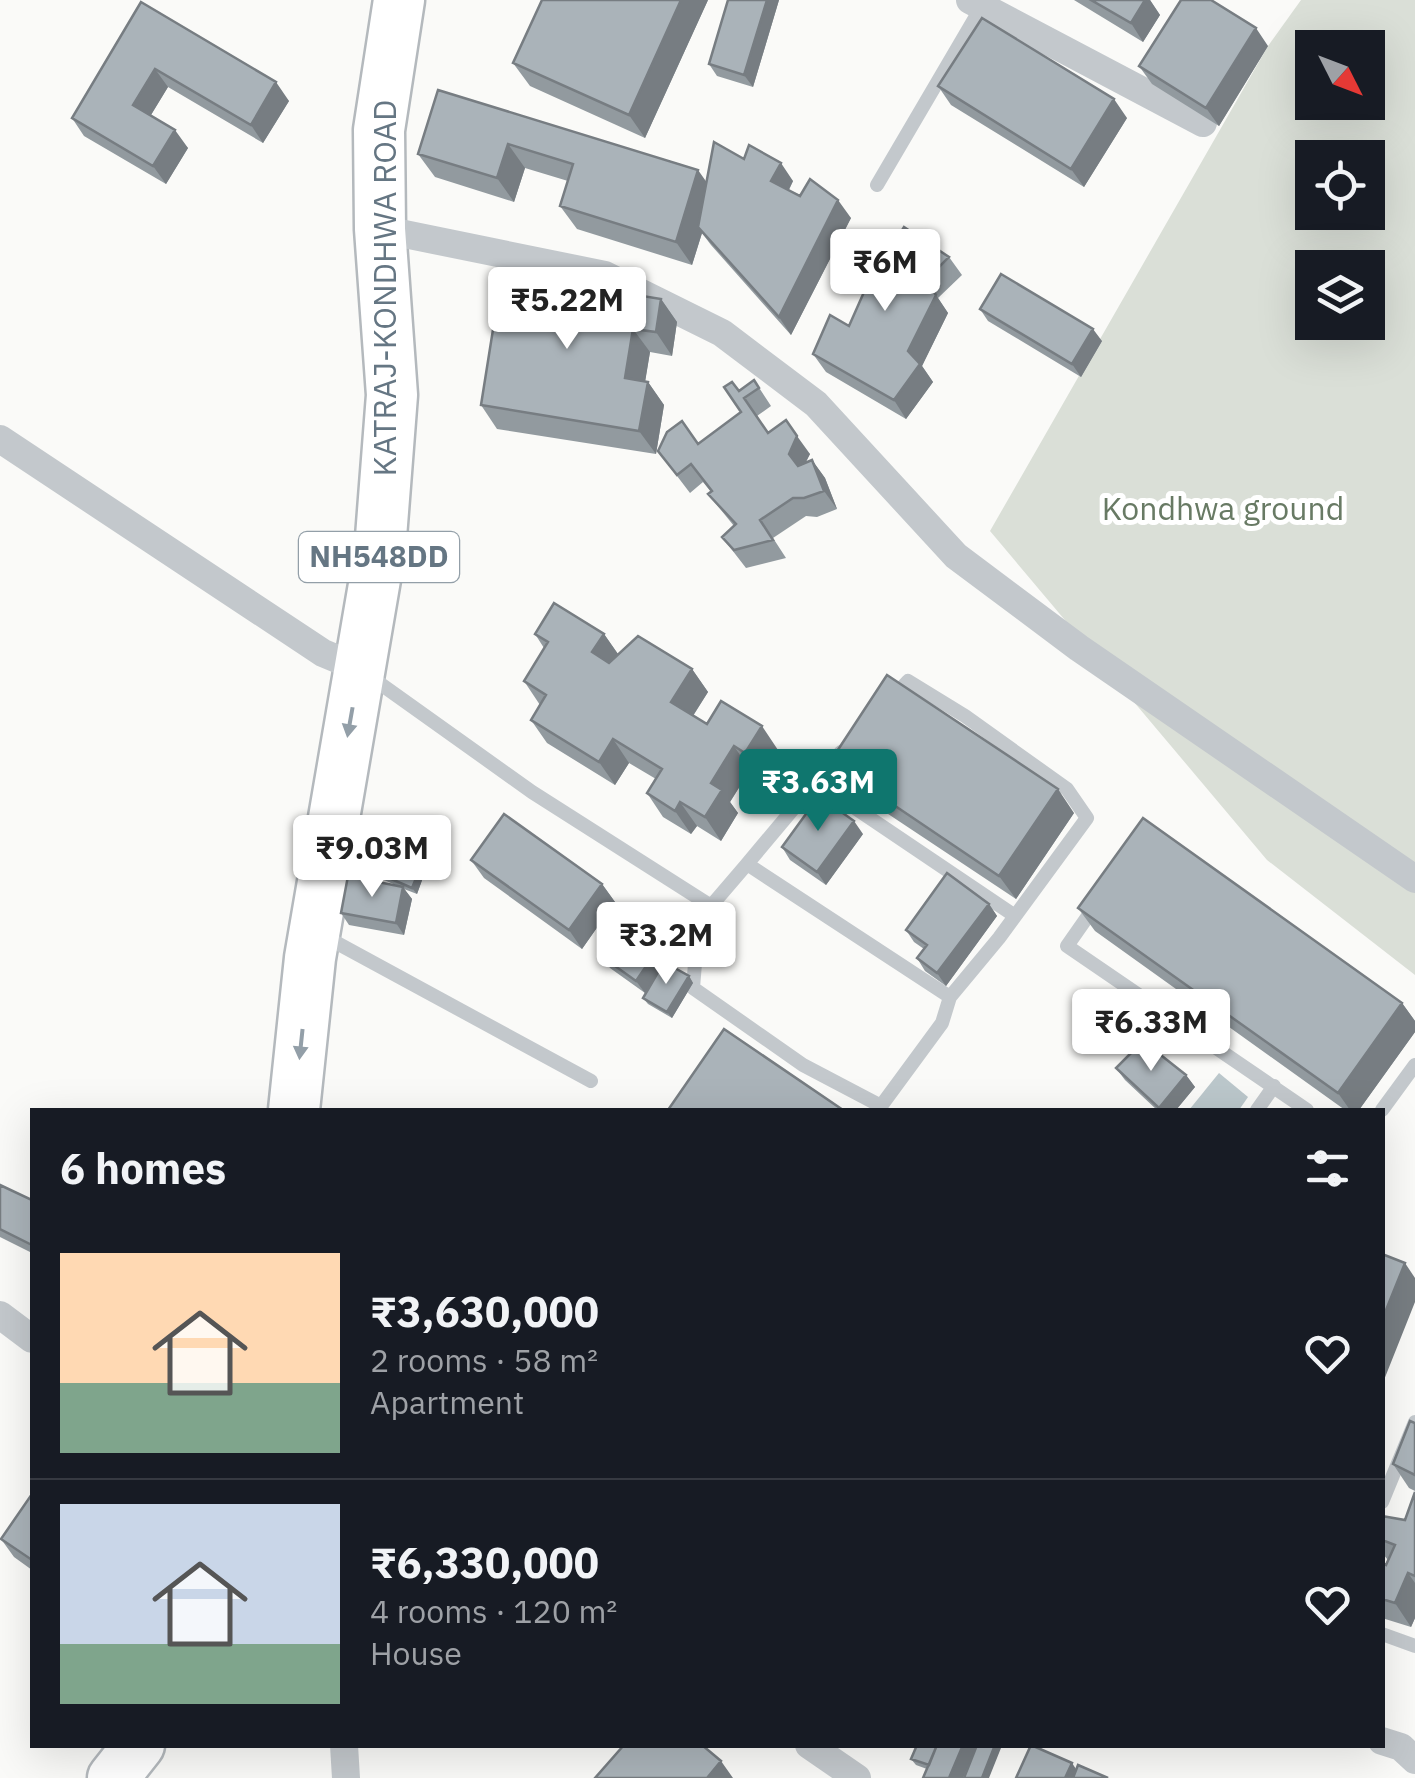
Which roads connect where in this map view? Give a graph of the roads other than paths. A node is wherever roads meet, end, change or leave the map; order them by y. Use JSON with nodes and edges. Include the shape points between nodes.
{"nodes":[{"id":1,"x":399,"y":0,"type":"edge"},
{"id":2,"x":976,"y":3,"type":"edge"},
{"id":3,"x":1203,"y":123,"type":"edge"},
{"id":4,"x":877,"y":185,"type":"dead end"},
{"id":5,"x":380,"y":229,"type":"junction"},
{"id":6,"x":0,"y":439,"type":"edge"},
{"id":7,"x":359,"y":668,"type":"junction"},
{"id":8,"x":882,"y":709,"type":"edge"},
{"id":9,"x":855,"y":736,"type":"edge"},
{"id":10,"x":816,"y":782,"type":"junction"},
{"id":11,"x":747,"y":864,"type":"junction"},
{"id":12,"x":1415,"y":880,"type":"edge"},
{"id":13,"x":1100,"y":899,"type":"edge"},
{"id":14,"x":711,"y":906,"type":"junction"},
{"id":15,"x":1016,"y":916,"type":"junction"},
{"id":16,"x":314,"y":930,"type":"junction"},
{"id":17,"x":950,"y":998,"type":"junction"},
{"id":18,"x":1415,"y":1065,"type":"edge"},
{"id":19,"x":591,"y":1081,"type":"dead end"},
{"id":20,"x":1274,"y":1086,"type":"junction"},
{"id":21,"x":294,"y":1108,"type":"edge"},
{"id":22,"x":1259,"y":1108,"type":"edge"},
{"id":23,"x":1305,"y":1108,"type":"edge"},
{"id":24,"x":1383,"y":1108,"type":"edge"},
{"id":25,"x":0,"y":1316,"type":"edge"},
{"id":26,"x":30,"y":1338,"type":"edge"},
{"id":27,"x":1415,"y":1422,"type":"edge"},
{"id":28,"x":1385,"y":1495,"type":"edge"},
{"id":29,"x":1385,"y":1635,"type":"edge"},
{"id":30,"x":1415,"y":1646,"type":"edge"},
{"id":31,"x":1385,"y":1742,"type":"edge"},
{"id":32,"x":138,"y":1748,"type":"edge"},
{"id":33,"x":344,"y":1748,"type":"edge"},
{"id":34,"x":812,"y":1748,"type":"edge"},
{"id":35,"x":1415,"y":1760,"type":"edge"},
{"id":36,"x":113,"y":1778,"type":"edge"},
{"id":37,"x":346,"y":1778,"type":"edge"},
{"id":38,"x":857,"y":1778,"type":"edge"}],
"edges":[{"from":1,"to":5,"type":"highway","name":"KATRAJ-KONDHWA ROAD","number":"NH548DD","via":[[379,130]]},
{"from":2,"to":3,"type":"street"},
{"from":2,"to":4,"type":"lane"},
{"from":5,"to":7,"type":"highway","name":"KATRAJ-KONDHWA ROAD","number":"NH548DD","via":[[392,396],[380,550]]},
{"from":5,"to":12,"type":"street","via":[[606,276],[722,333],[816,404],[956,556]]},
{"from":6,"to":7,"type":"street","via":[[323,653]]},
{"from":7,"to":14,"type":"lane","via":[[532,792]]},
{"from":7,"to":16,"type":"highway","name":"KATRAJ-KONDHWA ROAD","number":"NH548DD","one_way":true},
{"from":8,"to":15,"type":"lane","via":[[908,681],[1067,789],[1086,818]]},
{"from":9,"to":10,"type":"lane"},
{"from":10,"to":11,"type":"lane"},
{"from":10,"to":15,"type":"lane"},
{"from":11,"to":14,"type":"lane"},
{"from":11,"to":17,"type":"lane"},
{"from":13,"to":20,"type":"lane","via":[[1067,946]]},
{"from":14,"to":17,"type":"lane","via":[[696,950],[693,988],[803,1065],[881,1106],[942,1023]]},
{"from":15,"to":17,"type":"lane"},
{"from":16,"to":19,"type":"lane"},
{"from":16,"to":21,"type":"highway","name":"KATRAJ-KONDHWA ROAD","number":"NH548DD","one_way":true},
{"from":18,"to":24,"type":"lane"},
{"from":20,"to":22,"type":"lane"},
{"from":20,"to":23,"type":"lane"},
{"from":25,"to":26,"type":"street"},
{"from":27,"to":28,"type":"lane"},
{"from":29,"to":30,"type":"lane"},
{"from":31,"to":35,"type":"street"},
{"from":32,"to":36,"type":"highway"},
{"from":33,"to":37,"type":"street"},
{"from":34,"to":38,"type":"street"}]}
